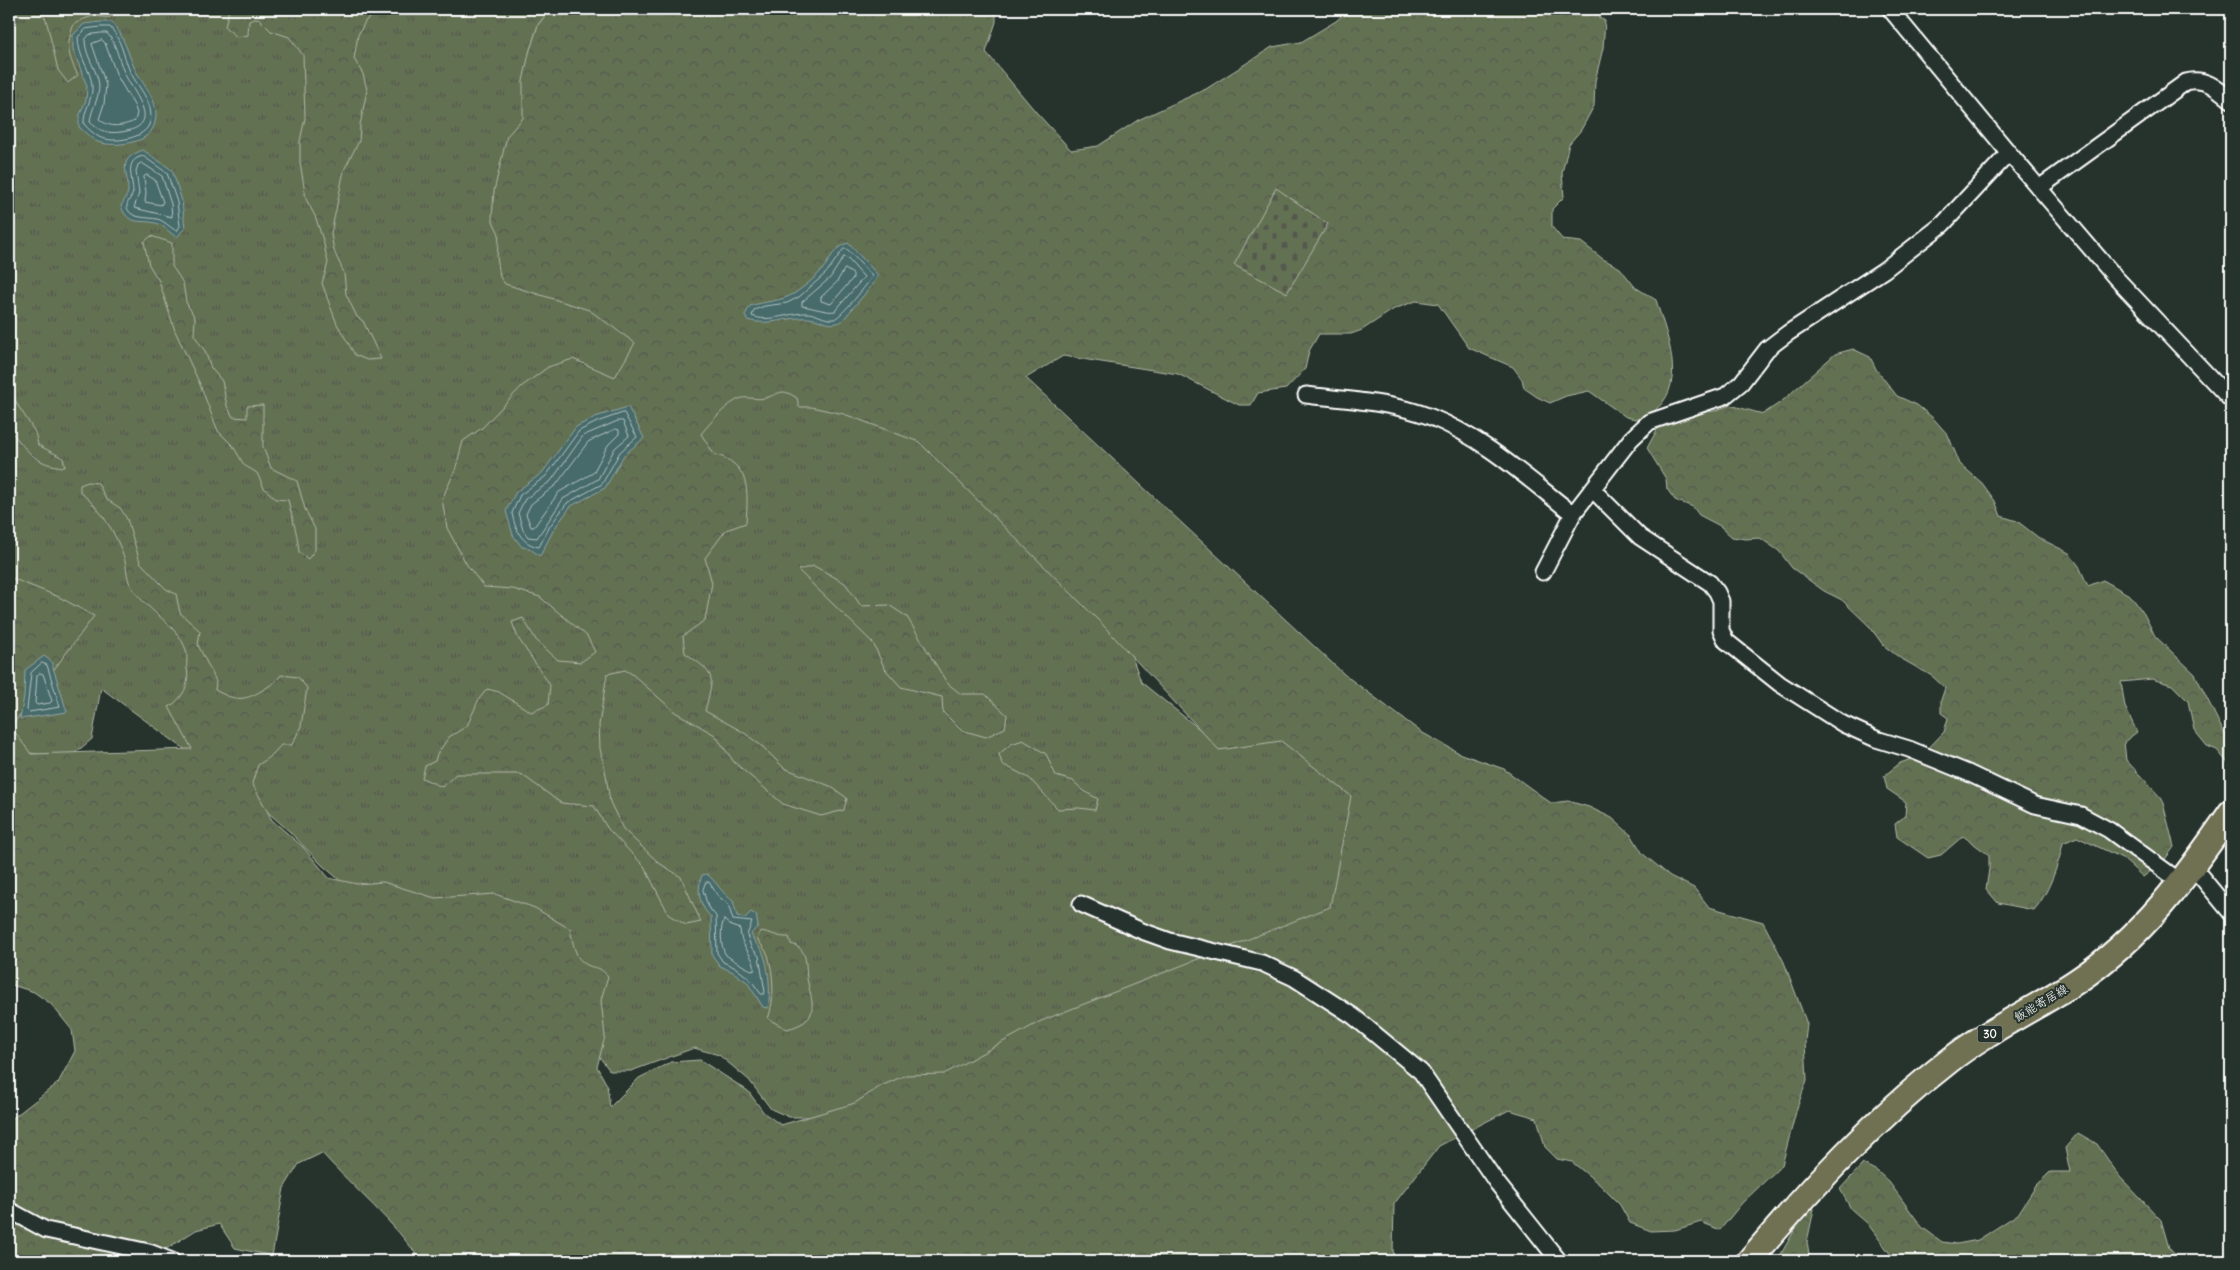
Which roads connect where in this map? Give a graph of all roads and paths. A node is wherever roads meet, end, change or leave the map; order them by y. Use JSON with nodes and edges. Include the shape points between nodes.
{"nodes":[{"id":1,"x":1890,"y":9,"type":"edge"},
{"id":2,"x":2231,"y":100,"type":"edge"},
{"id":3,"x":2009,"y":153,"type":"junction"},
{"id":4,"x":2039,"y":188,"type":"junction"},
{"id":5,"x":1306,"y":395,"type":"dead end"},
{"id":6,"x":2231,"y":400,"type":"edge"},
{"id":7,"x":1593,"y":490,"type":"junction"},
{"id":8,"x":1573,"y":514,"type":"junction"},
{"id":9,"x":1543,"y":572,"type":"dead end"},
{"id":10,"x":2231,"y":812,"type":"edge"},
{"id":11,"x":2187,"y":875,"type":"junction"},
{"id":12,"x":1081,"y":904,"type":"dead end"},
{"id":13,"x":2231,"y":913,"type":"edge"},
{"id":14,"x":9,"y":1210,"type":"edge"},
{"id":15,"x":172,"y":1261,"type":"edge"},
{"id":16,"x":1558,"y":1261,"type":"edge"},
{"id":17,"x":1749,"y":1261,"type":"edge"}],
"edges":[{"from":1,"to":3,"type":"street"},
{"from":2,"to":4,"type":"street","via":[[2211,84],[2197,79],[2186,82]]},
{"from":3,"to":4,"type":"street"},
{"from":3,"to":7,"type":"street","via":[[1943,224],[1884,270],[1767,349],[1741,383],[1725,396],[1649,422],[1631,439]]},
{"from":4,"to":6,"type":"street","via":[[2116,278]]},
{"from":5,"to":8,"type":"street","via":[[1398,408],[1431,418],[1485,446]]},
{"from":7,"to":8,"type":"street"},
{"from":7,"to":11,"type":"street","via":[[1640,537],[1710,583],[1721,601],[1721,630],[1726,641],[1780,684],[1842,724],[1876,740],[1926,756],[2035,805],[2081,815]]},
{"from":8,"to":9,"type":"street"},
{"from":10,"to":11,"type":"main road","name":"飯能寄居線","number":"30"},
{"from":11,"to":13,"type":"street"},
{"from":11,"to":17,"type":"main road","name":"飯能寄居線","number":"30","via":[[2130,938],[2078,981],[1951,1059],[1910,1092],[1868,1130]]},
{"from":12,"to":16,"type":"street","via":[[1170,941],[1262,963],[1294,978],[1353,1016],[1421,1072],[1497,1182]]},
{"from":14,"to":15,"type":"street","via":[[46,1230],[149,1252]]}]}
